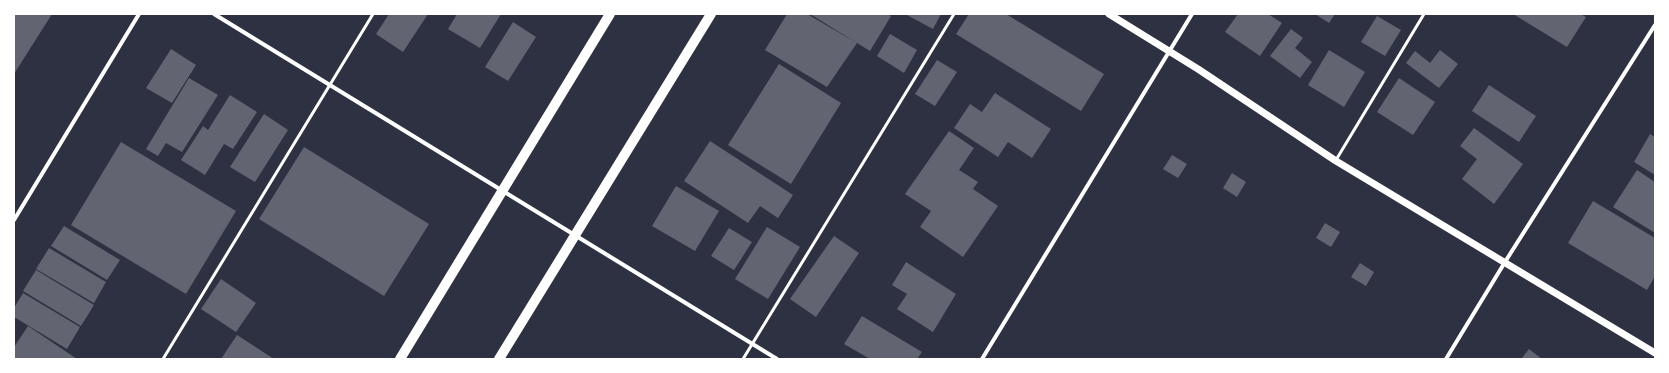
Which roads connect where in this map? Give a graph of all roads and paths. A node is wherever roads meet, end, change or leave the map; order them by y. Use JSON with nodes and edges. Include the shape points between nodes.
{"nodes":[{"id":1,"x":139,"y":14,"type":"edge"},
{"id":2,"x":214,"y":14,"type":"edge"},
{"id":3,"x":373,"y":14,"type":"edge"},
{"id":4,"x":610,"y":14,"type":"edge"},
{"id":5,"x":711,"y":14,"type":"edge"},
{"id":6,"x":954,"y":14,"type":"edge"},
{"id":7,"x":1109,"y":14,"type":"edge"},
{"id":8,"x":1192,"y":14,"type":"edge"},
{"id":9,"x":1424,"y":14,"type":"edge"},
{"id":10,"x":1655,"y":25,"type":"edge"},
{"id":11,"x":1170,"y":51,"type":"junction"},
{"id":12,"x":330,"y":85,"type":"junction"},
{"id":13,"x":1336,"y":161,"type":"junction"},
{"id":14,"x":502,"y":190,"type":"junction"},
{"id":15,"x":14,"y":220,"type":"edge"},
{"id":16,"x":574,"y":234,"type":"junction"},
{"id":17,"x":1505,"y":262,"type":"junction"},
{"id":18,"x":752,"y":344,"type":"junction"},
{"id":19,"x":1655,"y":353,"type":"edge"},
{"id":20,"x":163,"y":359,"type":"edge"},
{"id":21,"x":400,"y":359,"type":"edge"},
{"id":22,"x":499,"y":359,"type":"edge"},
{"id":23,"x":743,"y":359,"type":"edge"},
{"id":24,"x":777,"y":359,"type":"edge"},
{"id":25,"x":982,"y":359,"type":"edge"},
{"id":26,"x":1446,"y":359,"type":"edge"}],
"edges":[{"from":1,"to":15,"type":"street"},
{"from":2,"to":12,"type":"street"},
{"from":3,"to":12,"type":"lane"},
{"from":4,"to":14,"type":"main road"},
{"from":5,"to":16,"type":"main road"},
{"from":6,"to":18,"type":"lane"},
{"from":7,"to":11,"type":"street"},
{"from":8,"to":11,"type":"street"},
{"from":9,"to":13,"type":"lane"},
{"from":10,"to":17,"type":"street"},
{"from":11,"to":13,"type":"street"},
{"from":11,"to":25,"type":"street"},
{"from":12,"to":14,"type":"street"},
{"from":12,"to":20,"type":"lane"},
{"from":13,"to":17,"type":"street"},
{"from":14,"to":16,"type":"street"},
{"from":14,"to":21,"type":"main road"},
{"from":16,"to":18,"type":"street"},
{"from":16,"to":22,"type":"main road"},
{"from":17,"to":19,"type":"street"},
{"from":17,"to":26,"type":"street"},
{"from":18,"to":23,"type":"lane"},
{"from":18,"to":24,"type":"street"}]}
